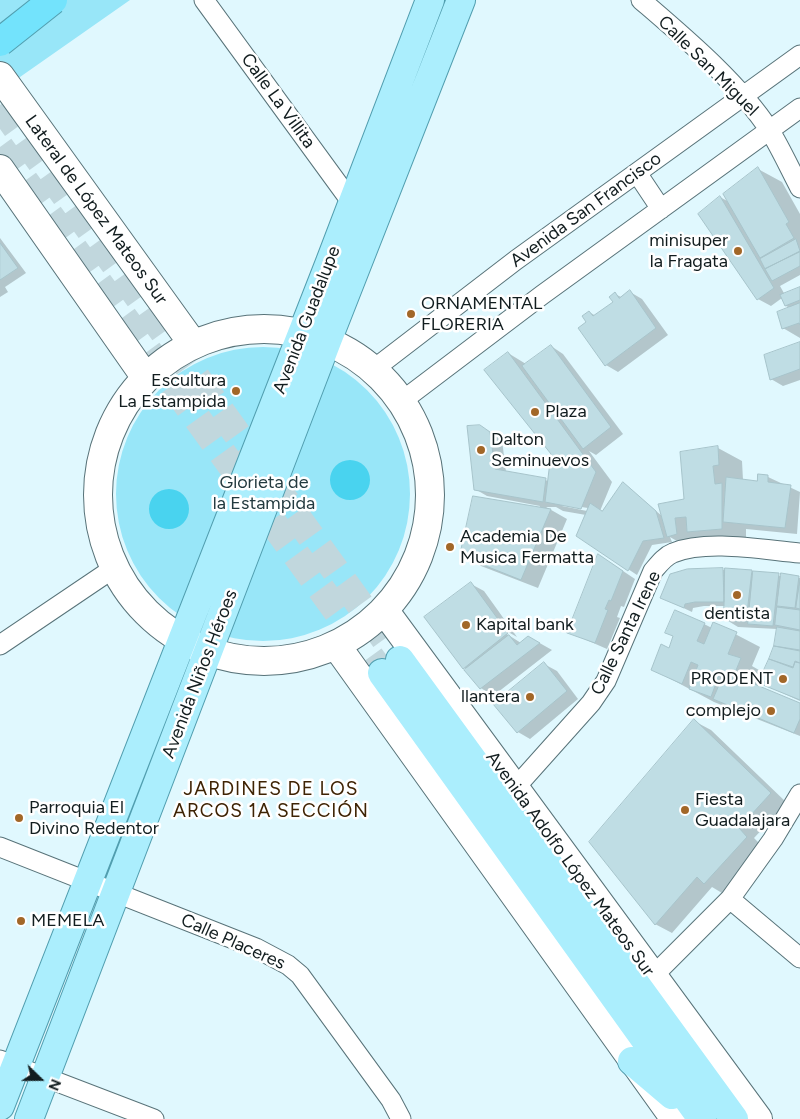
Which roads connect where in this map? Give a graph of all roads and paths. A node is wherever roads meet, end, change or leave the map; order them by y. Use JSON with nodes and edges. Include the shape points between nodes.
{"nodes":[{"id":1,"x":53,"y":0,"type":"edge"},
{"id":2,"x":204,"y":0,"type":"edge"},
{"id":3,"x":430,"y":0,"type":"edge"},
{"id":4,"x":461,"y":0,"type":"edge"},
{"id":5,"x":641,"y":0,"type":"edge"},
{"id":6,"x":0,"y":42,"type":"edge"},
{"id":7,"x":800,"y":55,"type":"edge"},
{"id":8,"x":0,"y":76,"type":"edge"},
{"id":9,"x":743,"y":96,"type":"junction"},
{"id":10,"x":11,"y":103,"type":"edge"},
{"id":11,"x":800,"y":108,"type":"edge"},
{"id":12,"x":769,"y":130,"type":"junction"},
{"id":13,"x":0,"y":169,"type":"edge"},
{"id":14,"x":637,"y":173,"type":"junction"},
{"id":15,"x":800,"y":188,"type":"edge"},
{"id":16,"x":352,"y":203,"type":"junction"},
{"id":17,"x":661,"y":209,"type":"junction"},
{"id":18,"x":315,"y":337,"type":"junction"},
{"id":19,"x":193,"y":344,"type":"junction"},
{"id":20,"x":374,"y":369,"type":"junction"},
{"id":21,"x":146,"y":378,"type":"junction"},
{"id":22,"x":402,"y":401,"type":"junction"},
{"id":23,"x":800,"y":553,"type":"edge"},
{"id":24,"x":114,"y":568,"type":"junction"},
{"id":25,"x":384,"y":610,"type":"junction"},
{"id":26,"x":182,"y":640,"type":"junction"},
{"id":27,"x":0,"y":645,"type":"edge"},
{"id":28,"x":336,"y":645,"type":"junction"},
{"id":29,"x":209,"y":651,"type":"junction"},
{"id":30,"x":391,"y":667,"type":"tunnel mouth"},
{"id":31,"x":515,"y":788,"type":"junction"},
{"id":32,"x":800,"y":794,"type":"edge"},
{"id":33,"x":0,"y":847,"type":"edge"},
{"id":34,"x":88,"y":883,"type":"junction"},
{"id":35,"x":116,"y":894,"type":"junction"},
{"id":36,"x":730,"y":898,"type":"junction"},
{"id":37,"x":800,"y":958,"type":"edge"},
{"id":38,"x":652,"y":977,"type":"junction"},
{"id":39,"x":679,"y":1012,"type":"junction"},
{"id":40,"x":632,"y":1061,"type":"junction"},
{"id":41,"x":8,"y":1063,"type":"edge"},
{"id":42,"x":45,"y":1077,"type":"junction"},
{"id":43,"x":0,"y":1106,"type":"edge"},
{"id":44,"x":715,"y":1116,"type":"edge"},
{"id":45,"x":29,"y":1119,"type":"edge"},
{"id":46,"x":154,"y":1119,"type":"edge"},
{"id":47,"x":401,"y":1119,"type":"edge"},
{"id":48,"x":674,"y":1119,"type":"edge"},
{"id":49,"x":758,"y":1119,"type":"edge"}],
"edges":[{"from":1,"to":6,"type":"highway","bridge":true},
{"from":2,"to":16,"type":"street","name":"Calle La Villita"},
{"from":3,"to":16,"type":"main road","name":"Avenida Guadalupe"},
{"from":4,"to":18,"type":"main road","name":"Avenida Guadalupe"},
{"from":5,"to":9,"type":"street","name":"Calle San Miguel"},
{"from":7,"to":9,"type":"street","name":"Avenida San Francisco"},
{"from":8,"to":10,"type":"main road","name":"Lateral de López Mateos Sur"},
{"from":9,"to":12,"type":"street","name":"Calle San Miguel"},
{"from":9,"to":14,"type":"street","name":"Avenida San Francisco"},
{"from":10,"to":19,"type":"main road","name":"Lateral de López Mateos Sur"},
{"from":11,"to":12,"type":"street"},
{"from":12,"to":15,"type":"street","name":"Calle San Miguel"},
{"from":12,"to":17,"type":"street"},
{"from":13,"to":21,"type":"main road"},
{"from":14,"to":17,"type":"street"},
{"from":14,"to":20,"type":"street","name":"Avenida San Francisco","via":[[516,260]]},
{"from":16,"to":18,"type":"main road","name":"Avenida Guadalupe"},
{"from":17,"to":22,"type":"street"},
{"from":18,"to":19,"type":"main road","via":[[265,328],[222,333]]},
{"from":18,"to":20,"type":"main road"},
{"from":18,"to":26,"type":"main road","name":"Avenida Guadalupe"},
{"from":18,"to":29,"type":"main road","name":"Avenida Niños Héroes"},
{"from":19,"to":21,"type":"main road"},
{"from":20,"to":22,"type":"main road"},
{"from":21,"to":24,"type":"main road","via":[[127,401],[113,426],[103,454],[98,483],[104,541]]},
{"from":22,"to":25,"type":"main road","via":[[425,452],[429,508],[415,563]]},
{"from":23,"to":31,"type":"street","name":"Calle Santa Irene","via":[[716,546],[673,553],[662,560],[653,570],[606,681],[591,703]]},
{"from":24,"to":26,"type":"main road","via":[[143,610]]},
{"from":24,"to":27,"type":"street"},
{"from":25,"to":28,"type":"main road"},
{"from":25,"to":31,"type":"main road","name":"Avenida Adolfo López Mateos Sur"},
{"from":26,"to":29,"type":"main road"},
{"from":26,"to":34,"type":"main road","name":"Avenida Niños Héroes"},
{"from":28,"to":29,"type":"main road","via":[[298,658],[259,662]]},
{"from":28,"to":40,"type":"main road"},
{"from":29,"to":35,"type":"main road","name":"Avenida Niños Héroes"},
{"from":30,"to":44,"type":"main road"},
{"from":31,"to":38,"type":"main road","name":"Avenida Adolfo López Mateos Sur"},
{"from":32,"to":36,"type":"street","via":[[773,839]]},
{"from":33,"to":34,"type":"street","name":"Calle Placeres"},
{"from":34,"to":35,"type":"street","name":"Calle Placeres"},
{"from":34,"to":41,"type":"main road","name":"Avenida Niños Héroes"},
{"from":35,"to":42,"type":"main road","name":"Avenida Niños Héroes"},
{"from":35,"to":47,"type":"street","name":"Calle Placeres","via":[[256,948],[288,964],[334,1021]]},
{"from":36,"to":37,"type":"street"},
{"from":36,"to":38,"type":"street"},
{"from":38,"to":39,"type":"main road","name":"Avenida Adolfo López Mateos Sur"},
{"from":39,"to":44,"type":"main road"},
{"from":39,"to":49,"type":"main road","name":"Avenida Adolfo López Mateos Sur"},
{"from":40,"to":44,"type":"main road"},
{"from":40,"to":48,"type":"main road"},
{"from":41,"to":42,"type":"street"},
{"from":41,"to":43,"type":"main road","name":"Avenida Niños Héroes"},
{"from":42,"to":45,"type":"main road","name":"Avenida Niños Héroes"},
{"from":42,"to":46,"type":"street"}]}
